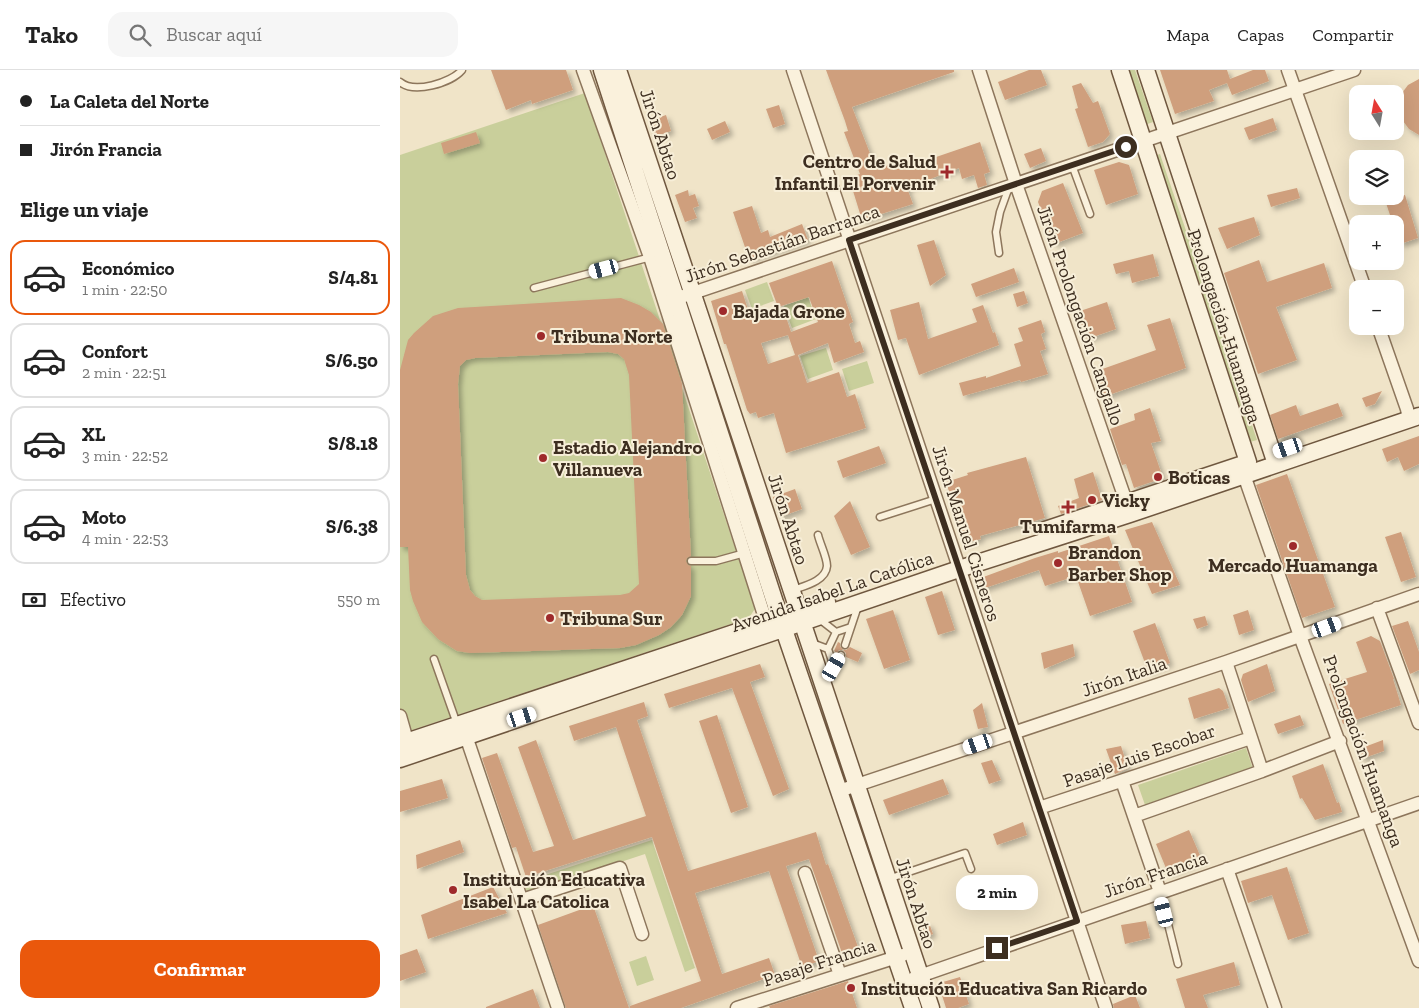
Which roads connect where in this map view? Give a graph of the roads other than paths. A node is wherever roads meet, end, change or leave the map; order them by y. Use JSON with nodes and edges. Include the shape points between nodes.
{"nodes":[{"id":1,"x":462,"y":70,"type":"edge"},
{"id":2,"x":583,"y":70,"type":"edge"},
{"id":3,"x":602,"y":70,"type":"edge"},
{"id":4,"x":618,"y":70,"type":"edge"},
{"id":5,"x":793,"y":70,"type":"edge"},
{"id":6,"x":978,"y":70,"type":"edge"},
{"id":7,"x":1120,"y":70,"type":"edge"},
{"id":8,"x":1146,"y":70,"type":"edge"},
{"id":9,"x":1288,"y":70,"type":"edge"},
{"id":10,"x":1354,"y":70,"type":"edge"},
{"id":11,"x":400,"y":82,"type":"edge"},
{"id":12,"x":1295,"y":90,"type":"junction"},
{"id":13,"x":1167,"y":133,"type":"junction"},
{"id":14,"x":1143,"y":141,"type":"junction"},
{"id":15,"x":1072,"y":165,"type":"junction"},
{"id":16,"x":1012,"y":185,"type":"junction"},
{"id":17,"x":1090,"y":214,"type":"dead end"},
{"id":18,"x":849,"y":240,"type":"junction"},
{"id":19,"x":999,"y":253,"type":"dead end"},
{"id":20,"x":656,"y":256,"type":"junction"},
{"id":21,"x":1362,"y":280,"type":"edge"},
{"id":22,"x":534,"y":288,"type":"dead end"},
{"id":23,"x":693,"y":293,"type":"junction"},
{"id":24,"x":676,"y":299,"type":"junction"},
{"id":25,"x":1382,"y":335,"type":"edge"},
{"id":26,"x":1414,"y":412,"type":"edge"},
{"id":27,"x":1275,"y":459,"type":"junction"},
{"id":28,"x":1246,"y":468,"type":"junction"},
{"id":29,"x":936,"y":499,"type":"junction"},
{"id":30,"x":1128,"y":508,"type":"junction"},
{"id":31,"x":880,"y":517,"type":"dead end"},
{"id":32,"x":818,"y":536,"type":"dead end"},
{"id":33,"x":751,"y":551,"type":"junction"},
{"id":34,"x":691,"y":560,"type":"dead end"},
{"id":35,"x":958,"y":564,"type":"junction"},
{"id":36,"x":791,"y":590,"type":"junction"},
{"id":37,"x":1419,"y":594,"type":"edge"},
{"id":38,"x":859,"y":603,"type":"junction"},
{"id":39,"x":1377,"y":608,"type":"junction"},
{"id":40,"x":806,"y":617,"type":"junction"},
{"id":41,"x":773,"y":621,"type":"junction"},
{"id":42,"x":851,"y":627,"type":"junction"},
{"id":43,"x":836,"y":632,"type":"junction"},
{"id":44,"x":1300,"y":636,"type":"junction"},
{"id":45,"x":809,"y":642,"type":"junction"},
{"id":46,"x":845,"y":645,"type":"dead end"},
{"id":47,"x":828,"y":649,"type":"junction"},
{"id":48,"x":841,"y":655,"type":"dead end"},
{"id":49,"x":434,"y":659,"type":"dead end"},
{"id":50,"x":1226,"y":662,"type":"junction"},
{"id":51,"x":834,"y":667,"type":"junction"},
{"id":52,"x":823,"y":685,"type":"junction"},
{"id":53,"x":400,"y":716,"type":"edge"},
{"id":54,"x":1419,"y":723,"type":"edge"},
{"id":55,"x":460,"y":727,"type":"junction"},
{"id":56,"x":1014,"y":733,"type":"junction"},
{"id":57,"x":1251,"y":738,"type":"junction"},
{"id":58,"x":402,"y":740,"type":"edge"},
{"id":59,"x":1340,"y":741,"type":"junction"},
{"id":60,"x":400,"y":759,"type":"edge"},
{"id":61,"x":1262,"y":771,"type":"junction"},
{"id":62,"x":1122,"y":781,"type":"junction"},
{"id":63,"x":857,"y":785,"type":"junction"},
{"id":64,"x":839,"y":791,"type":"junction"},
{"id":65,"x":1419,"y":803,"type":"edge"},
{"id":66,"x":1039,"y":808,"type":"junction"},
{"id":67,"x":1134,"y":816,"type":"junction"},
{"id":68,"x":1369,"y":820,"type":"junction"},
{"id":69,"x":971,"y":869,"type":"dead end"},
{"id":70,"x":1227,"y":869,"type":"junction"},
{"id":71,"x":805,"y":873,"type":"dead end"},
{"id":72,"x":888,"y":879,"type":"junction"},
{"id":73,"x":1160,"y":892,"type":"junction"},
{"id":74,"x":522,"y":900,"type":"junction"},
{"id":75,"x":1077,"y":921,"type":"junction"},
{"id":76,"x":1413,"y":923,"type":"edge"},
{"id":77,"x":642,"y":934,"type":"dead end"},
{"id":78,"x":913,"y":952,"type":"junction"},
{"id":79,"x":896,"y":957,"type":"junction"},
{"id":80,"x":1419,"y":961,"type":"edge"},
{"id":81,"x":1178,"y":964,"type":"dead end"},
{"id":82,"x":840,"y":975,"type":"junction"},
{"id":83,"x":920,"y":976,"type":"junction"},
{"id":84,"x":904,"y":982,"type":"junction"},
{"id":85,"x":558,"y":1008,"type":"edge"},
{"id":86,"x":737,"y":1008,"type":"edge"},
{"id":87,"x":913,"y":1008,"type":"edge"},
{"id":88,"x":931,"y":1008,"type":"edge"},
{"id":89,"x":1106,"y":1008,"type":"edge"},
{"id":90,"x":1275,"y":1008,"type":"edge"}],
"edges":[{"from":1,"to":11,"type":"lane","via":[[442,83],[415,86]]},
{"from":2,"to":20,"type":"street"},
{"from":3,"to":20,"type":"street","name":"Jirón Abtao"},
{"from":4,"to":23,"type":"street","name":"Jirón Abtao"},
{"from":5,"to":18,"type":"street","name":"Jirón Manuel Cisneros"},
{"from":6,"to":16,"type":"street","name":"Jirón Prolongación Cangallo"},
{"from":7,"to":14,"type":"street","name":"Prolongación Huamanga"},
{"from":8,"to":13,"type":"street","name":"Prolongación Huamanga"},
{"from":9,"to":12,"type":"street"},
{"from":10,"to":12,"type":"street","name":"Jirón Sebastián Barranca"},
{"from":12,"to":13,"type":"street","name":"Jirón Sebastián Barranca"},
{"from":12,"to":21,"type":"street"},
{"from":13,"to":14,"type":"street","name":"Jirón Sebastián Barranca"},
{"from":13,"to":27,"type":"street","name":"Prolongación Huamanga"},
{"from":14,"to":15,"type":"street","name":"Jirón Sebastián Barranca"},
{"from":14,"to":28,"type":"street","name":"Prolongación Huamanga"},
{"from":15,"to":16,"type":"street","name":"Jirón Sebastián Barranca"},
{"from":15,"to":17,"type":"lane"},
{"from":16,"to":18,"type":"street","name":"Jirón Sebastián Barranca"},
{"from":16,"to":19,"type":"lane","via":[[1000,212],[996,232]]},
{"from":16,"to":30,"type":"street","name":"Jirón Prolongación Cangallo"},
{"from":18,"to":23,"type":"street","name":"Jirón Sebastián Barranca"},
{"from":18,"to":29,"type":"street","name":"Jirón Manuel Cisneros"},
{"from":20,"to":22,"type":"lane"},
{"from":20,"to":24,"type":"street","name":"Jirón Abtao"},
{"from":20,"to":33,"type":"street"},
{"from":23,"to":24,"type":"street","name":"Jirón Sebastián Barranca"},
{"from":23,"to":36,"type":"street","name":"Jirón Abtao"},
{"from":24,"to":33,"type":"street","name":"Jirón Abtao"},
{"from":25,"to":26,"type":"street"},
{"from":26,"to":27,"type":"street","name":"Avenida Isabel La Católica"},
{"from":27,"to":28,"type":"street","name":"Avenida Isabel La Católica"},
{"from":28,"to":30,"type":"street","name":"Avenida Isabel La Católica"},
{"from":28,"to":44,"type":"street","name":"Prolongación Huamanga"},
{"from":29,"to":31,"type":"lane"},
{"from":29,"to":35,"type":"street","name":"Jirón Manuel Cisneros"},
{"from":30,"to":35,"type":"street","name":"Avenida Isabel La Católica"},
{"from":32,"to":36,"type":"lane","via":[[827,566],[825,573],[816,581]]},
{"from":33,"to":34,"type":"lane","via":[[716,561]]},
{"from":33,"to":41,"type":"street","name":"Jirón Abtao"},
{"from":35,"to":38,"type":"street","name":"Avenida Isabel La Católica"},
{"from":35,"to":40,"type":"street","name":"Avenida Isabel La Católica"},
{"from":35,"to":56,"type":"street","name":"Jirón Manuel Cisneros"},
{"from":36,"to":40,"type":"street","name":"Jirón Abtao"},
{"from":37,"to":39,"type":"street","name":"Jirón Italia"},
{"from":38,"to":40,"type":"street","name":"Avenida Isabel La Católica"},
{"from":38,"to":42,"type":"lane"},
{"from":39,"to":44,"type":"street","name":"Jirón Italia"},
{"from":39,"to":54,"type":"street"},
{"from":40,"to":41,"type":"street","name":"Avenida Isabel La Católica"},
{"from":40,"to":43,"type":"lane"},
{"from":40,"to":45,"type":"street","name":"Jirón Abtao"},
{"from":41,"to":55,"type":"street","name":"Avenida Isabel La Católica"},
{"from":41,"to":64,"type":"street","name":"Jirón Abtao"},
{"from":42,"to":43,"type":"lane"},
{"from":42,"to":46,"type":"lane"},
{"from":43,"to":47,"type":"lane"},
{"from":44,"to":50,"type":"street","name":"Jirón Italia"},
{"from":44,"to":59,"type":"street","name":"Prolongación Huamanga"},
{"from":45,"to":47,"type":"lane"},
{"from":45,"to":52,"type":"street","name":"Jirón Abtao"},
{"from":47,"to":51,"type":"lane"},
{"from":48,"to":51,"type":"lane"},
{"from":49,"to":55,"type":"lane"},
{"from":50,"to":56,"type":"street","name":"Jirón Italia"},
{"from":50,"to":57,"type":"street"},
{"from":51,"to":52,"type":"lane"},
{"from":52,"to":63,"type":"street","name":"Jirón Abtao"},
{"from":53,"to":58,"type":"street"},
{"from":55,"to":58,"type":"street","name":"Avenida Isabel La Católica"},
{"from":55,"to":60,"type":"street","name":"Avenida Isabel La Católica"},
{"from":55,"to":74,"type":"street"},
{"from":56,"to":63,"type":"street","name":"Jirón Italia"},
{"from":56,"to":66,"type":"street","name":"Jirón Manuel Cisneros"},
{"from":57,"to":61,"type":"street"},
{"from":57,"to":62,"type":"street","name":"Pasaje Luis Escobar"},
{"from":59,"to":61,"type":"street"},
{"from":59,"to":68,"type":"street","name":"Prolongación Huamanga"},
{"from":61,"to":67,"type":"street"},
{"from":62,"to":66,"type":"street","name":"Pasaje Luis Escobar"},
{"from":62,"to":67,"type":"street"},
{"from":63,"to":64,"type":"street","name":"Jirón Italia"},
{"from":63,"to":72,"type":"street","name":"Jirón Abtao"},
{"from":64,"to":79,"type":"street","name":"Jirón Abtao"},
{"from":65,"to":68,"type":"street","name":"Jirón Francia"},
{"from":66,"to":75,"type":"street","name":"Jirón Manuel Cisneros"},
{"from":67,"to":73,"type":"street"},
{"from":68,"to":70,"type":"street","name":"Jirón Francia"},
{"from":68,"to":76,"type":"street","name":"Prolongación Huamanga"},
{"from":69,"to":72,"type":"lane","via":[[965,853]]},
{"from":70,"to":73,"type":"street","name":"Jirón Francia"},
{"from":70,"to":90,"type":"street"},
{"from":71,"to":82,"type":"street"},
{"from":72,"to":78,"type":"street","name":"Jirón Abtao"},
{"from":73,"to":75,"type":"street","name":"Jirón Francia"},
{"from":73,"to":81,"type":"lane"},
{"from":74,"to":77,"type":"street","via":[[620,868]]},
{"from":74,"to":85,"type":"street"},
{"from":75,"to":83,"type":"street","name":"Jirón Francia"},
{"from":75,"to":89,"type":"street","name":"Jirón Manuel Cisneros"},
{"from":76,"to":80,"type":"street","name":"Prolongación Huamanga"},
{"from":78,"to":79,"type":"street","name":"Pasaje Francia"},
{"from":78,"to":83,"type":"street","name":"Jirón Abtao"},
{"from":79,"to":82,"type":"street","name":"Pasaje Francia"},
{"from":79,"to":84,"type":"street","name":"Jirón Abtao"},
{"from":82,"to":86,"type":"street","name":"Pasaje Francia"},
{"from":83,"to":84,"type":"street","name":"Jirón Francia"},
{"from":83,"to":88,"type":"street","name":"Jirón Abtao"},
{"from":84,"to":87,"type":"street","name":"Jirón Abtao"}]}
